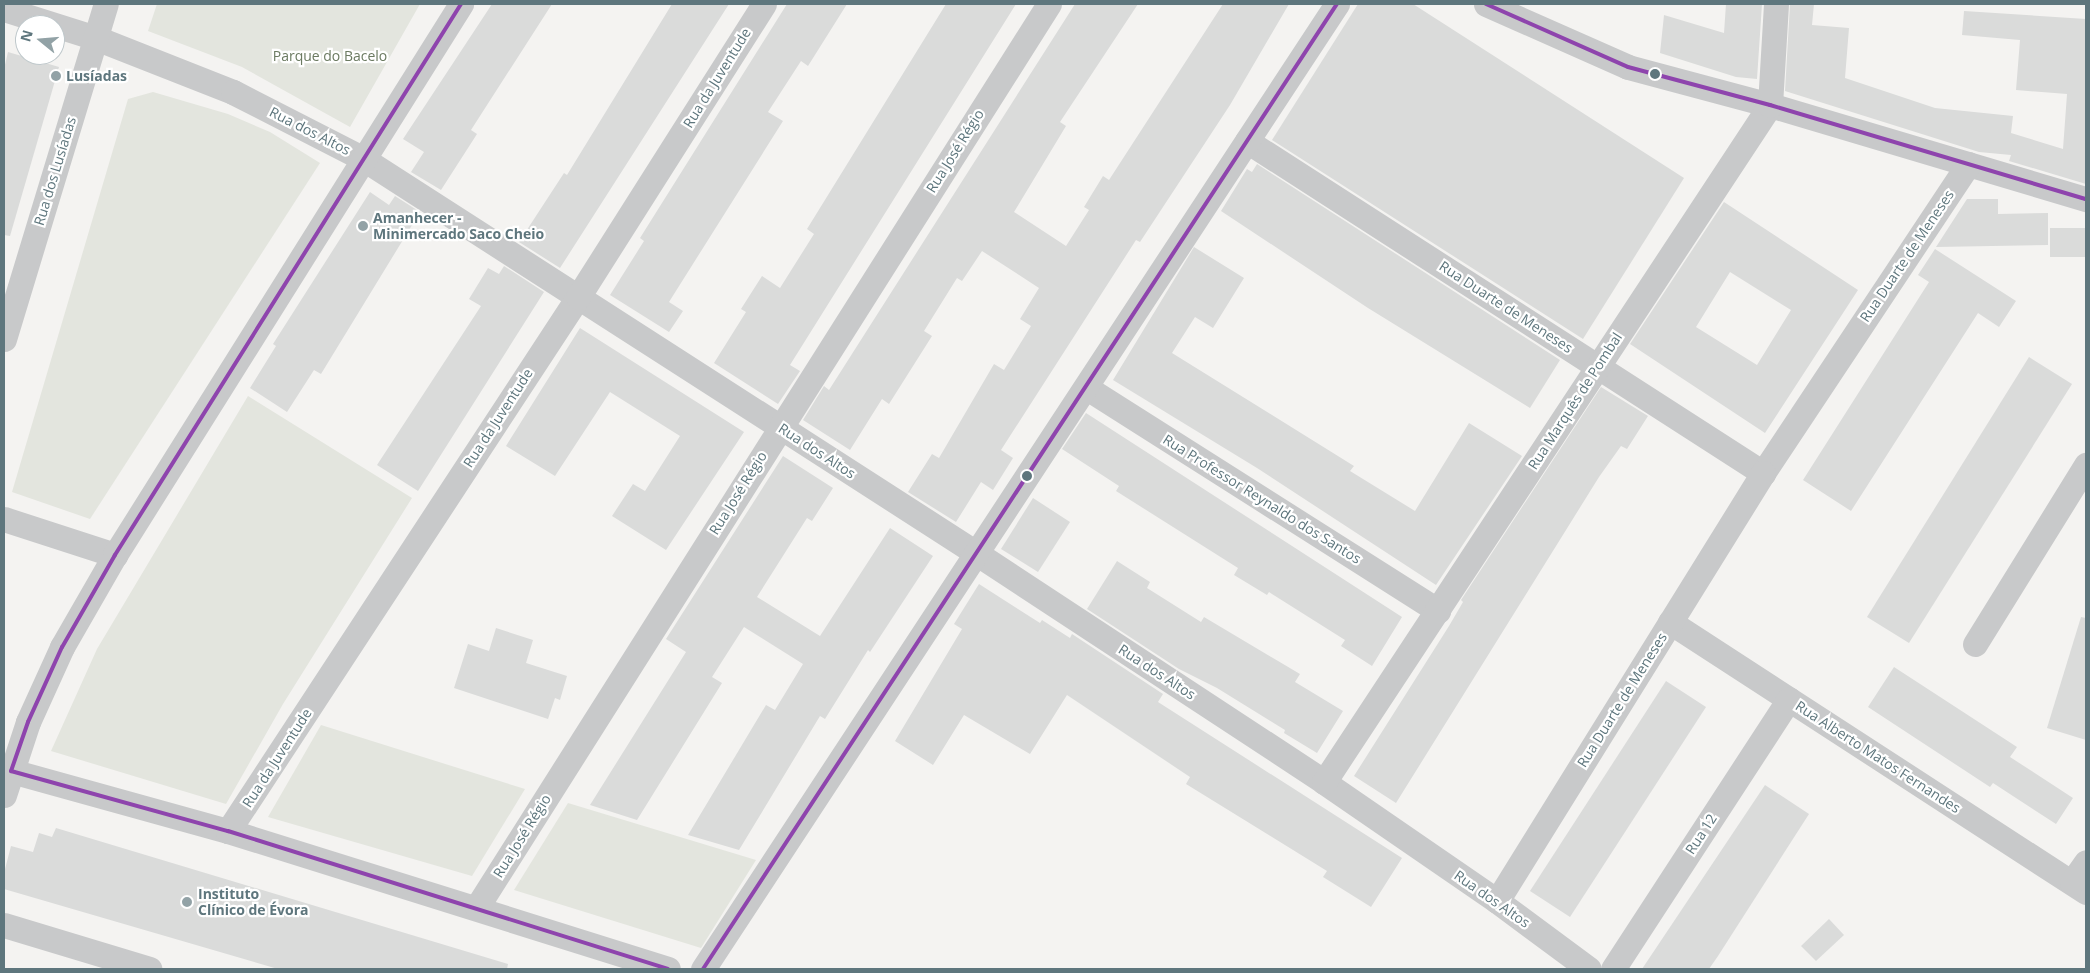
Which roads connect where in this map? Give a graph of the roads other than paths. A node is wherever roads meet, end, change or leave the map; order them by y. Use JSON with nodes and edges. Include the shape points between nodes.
{"nodes":[{"id":1,"x":106,"y":4,"type":"edge"},
{"id":2,"x":461,"y":4,"type":"edge"},
{"id":3,"x":764,"y":4,"type":"edge"},
{"id":4,"x":1049,"y":4,"type":"edge"},
{"id":5,"x":1337,"y":4,"type":"edge"},
{"id":6,"x":1486,"y":4,"type":"edge"},
{"id":7,"x":1776,"y":4,"type":"edge"},
{"id":8,"x":4,"y":9,"type":"edge"},
{"id":9,"x":96,"y":38,"type":"junction"},
{"id":10,"x":1770,"y":105,"type":"junction"},
{"id":11,"x":1247,"y":142,"type":"junction"},
{"id":12,"x":362,"y":158,"type":"junction"},
{"id":13,"x":1968,"y":164,"type":"junction"},
{"id":14,"x":2086,"y":199,"type":"edge"},
{"id":15,"x":578,"y":297,"type":"junction"},
{"id":16,"x":4,"y":338,"type":"edge"},
{"id":17,"x":1598,"y":366,"type":"junction"},
{"id":18,"x":1087,"y":388,"type":"junction"},
{"id":19,"x":779,"y":427,"type":"junction"},
{"id":20,"x":2086,"y":465,"type":"edge"},
{"id":21,"x":1763,"y":474,"type":"junction"},
{"id":22,"x":4,"y":518,"type":"edge"},
{"id":23,"x":976,"y":553,"type":"junction"},
{"id":24,"x":115,"y":555,"type":"junction"},
{"id":25,"x":1438,"y":611,"type":"junction"},
{"id":26,"x":1670,"y":622,"type":"junction"},
{"id":27,"x":1975,"y":644,"type":"dead end"},
{"id":28,"x":1789,"y":699,"type":"junction"},
{"id":29,"x":8,"y":770,"type":"edge"},
{"id":30,"x":1324,"y":782,"type":"junction"},
{"id":31,"x":4,"y":795,"type":"edge"},
{"id":32,"x":228,"y":831,"type":"junction"},
{"id":33,"x":2086,"y":862,"type":"edge"},
{"id":34,"x":2079,"y":887,"type":"edge"},
{"id":35,"x":1497,"y":901,"type":"junction"},
{"id":36,"x":477,"y":907,"type":"junction"},
{"id":37,"x":4,"y":925,"type":"edge"},
{"id":38,"x":150,"y":969,"type":"edge"},
{"id":39,"x":668,"y":969,"type":"edge"},
{"id":40,"x":704,"y":969,"type":"edge"},
{"id":41,"x":1589,"y":969,"type":"edge"},
{"id":42,"x":1612,"y":969,"type":"edge"}],
"edges":[{"from":1,"to":9,"type":"street","name":"Rua dos Lusíadas"},
{"from":2,"to":12,"type":"street"},
{"from":3,"to":15,"type":"street","name":"Rua da Juventude"},
{"from":4,"to":19,"type":"street","name":"Rua José Régio"},
{"from":5,"to":11,"type":"street"},
{"from":6,"to":10,"type":"street","via":[[1628,67]]},
{"from":7,"to":10,"type":"street","name":"Rua Marquês de Pombal"},
{"from":8,"to":9,"type":"street","name":"Rua dos Altos"},
{"from":9,"to":12,"type":"street","name":"Rua dos Altos","via":[[233,92]]},
{"from":9,"to":16,"type":"street","name":"Rua dos Lusíadas"},
{"from":10,"to":13,"type":"street"},
{"from":10,"to":17,"type":"street","name":"Rua Marquês de Pombal"},
{"from":11,"to":17,"type":"street","name":"Rua Duarte de Meneses"},
{"from":11,"to":18,"type":"street"},
{"from":12,"to":15,"type":"street","name":"Rua dos Altos"},
{"from":12,"to":24,"type":"street"},
{"from":13,"to":14,"type":"street"},
{"from":13,"to":21,"type":"street","name":"Rua Duarte de Meneses"},
{"from":15,"to":19,"type":"street","name":"Rua dos Altos"},
{"from":15,"to":32,"type":"street","name":"Rua da Juventude"},
{"from":17,"to":21,"type":"street","name":"Rua Duarte de Meneses"},
{"from":17,"to":25,"type":"street","name":"Rua Marquês de Pombal"},
{"from":18,"to":23,"type":"street"},
{"from":18,"to":25,"type":"street","name":"Rua Professor Reynaldo dos Santos"},
{"from":19,"to":23,"type":"street","name":"Rua dos Altos"},
{"from":19,"to":36,"type":"street","name":"Rua José Régio"},
{"from":20,"to":27,"type":"street"},
{"from":21,"to":26,"type":"street","name":"Rua Duarte de Meneses"},
{"from":22,"to":24,"type":"street"},
{"from":23,"to":30,"type":"street","name":"Rua dos Altos"},
{"from":23,"to":40,"type":"street"},
{"from":24,"to":29,"type":"street","via":[[62,648]]},
{"from":25,"to":30,"type":"street","name":"Rua Marquês de Pombal"},
{"from":26,"to":28,"type":"street","name":"Rua Alberto Matos Fernandes"},
{"from":26,"to":35,"type":"street","name":"Rua Duarte de Meneses"},
{"from":28,"to":34,"type":"street","name":"Rua Alberto Matos Fernandes"},
{"from":28,"to":42,"type":"street","name":"Rua 12"},
{"from":29,"to":31,"type":"street"},
{"from":29,"to":32,"type":"street"},
{"from":30,"to":35,"type":"street","name":"Rua dos Altos"},
{"from":32,"to":36,"type":"street"},
{"from":33,"to":34,"type":"street"},
{"from":35,"to":41,"type":"street","name":"Rua dos Altos"},
{"from":36,"to":39,"type":"street"},
{"from":37,"to":38,"type":"street"}]}
